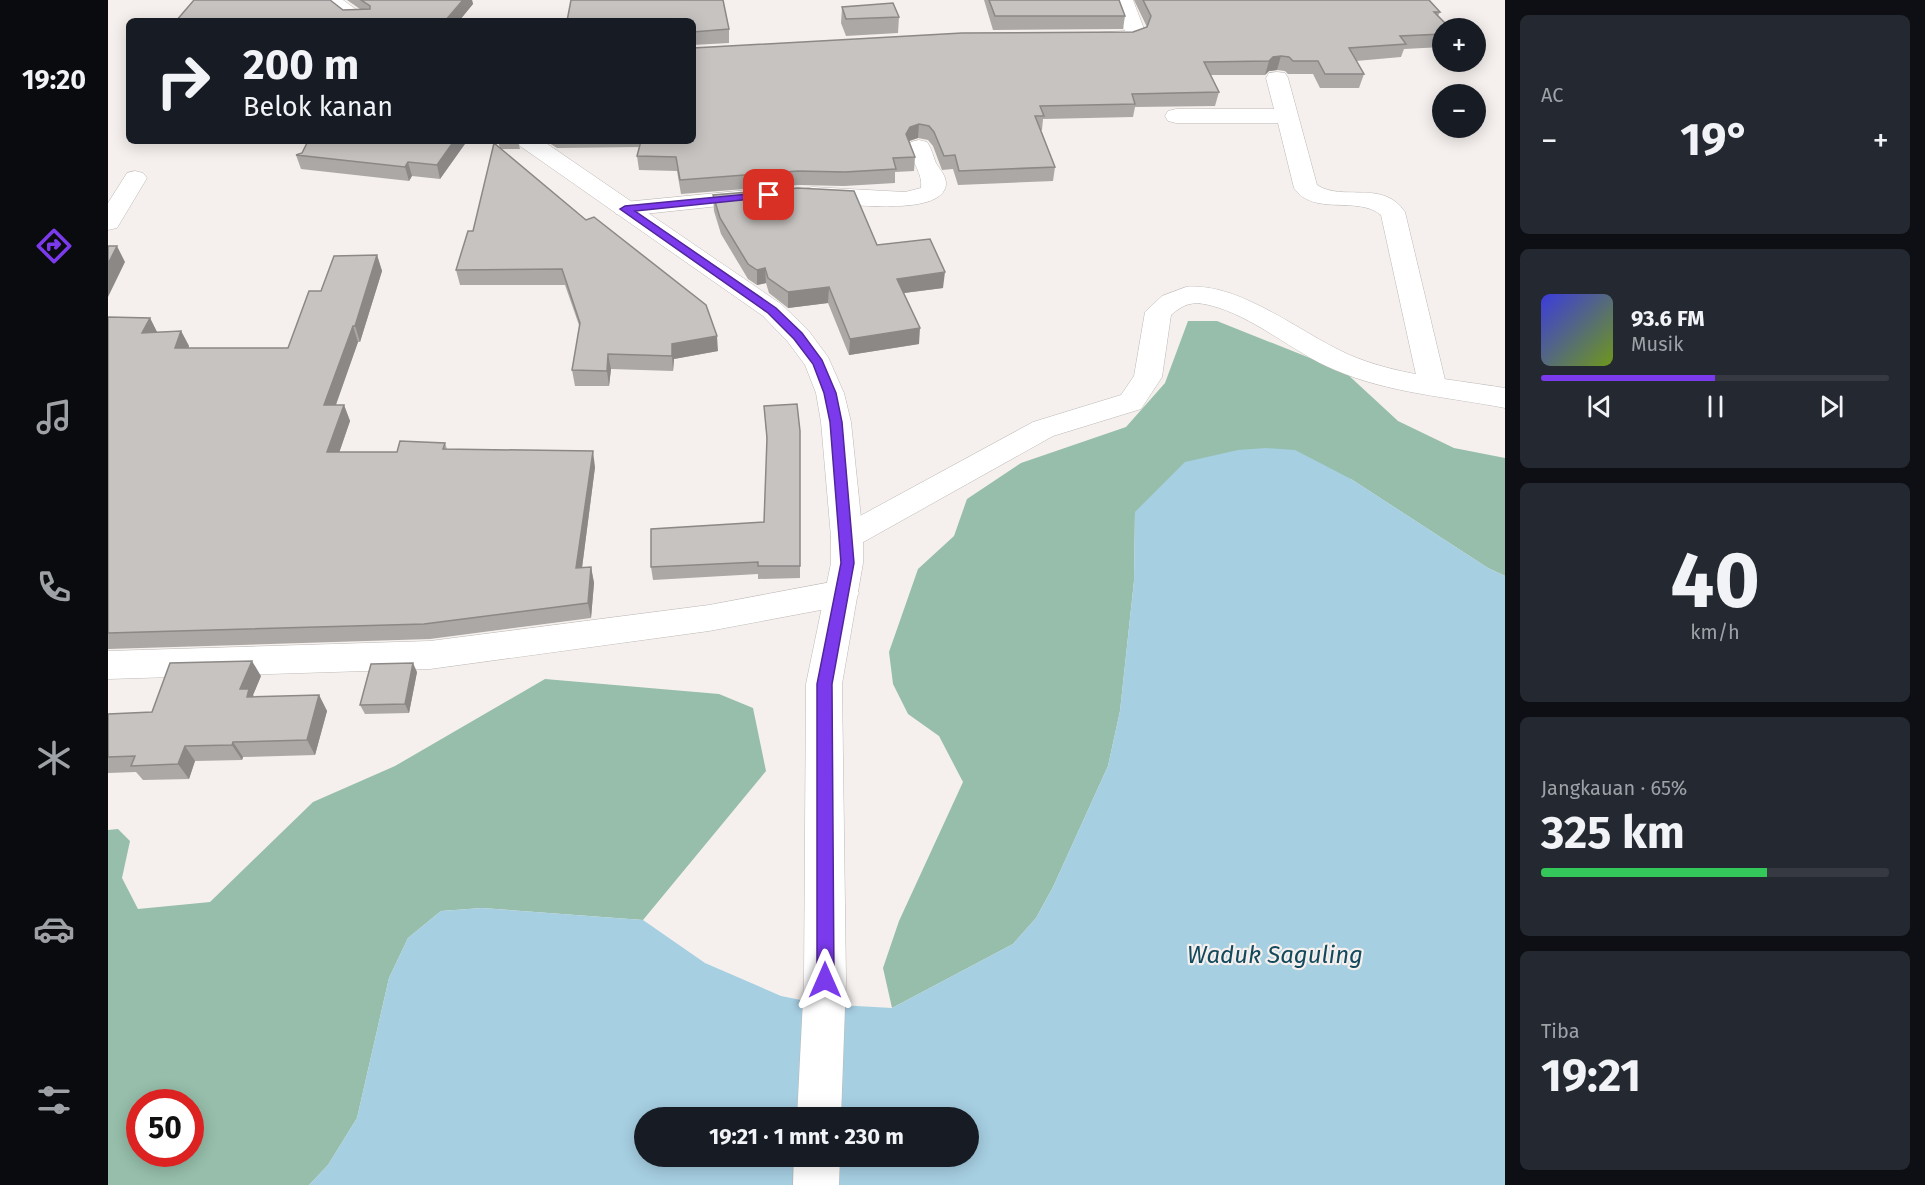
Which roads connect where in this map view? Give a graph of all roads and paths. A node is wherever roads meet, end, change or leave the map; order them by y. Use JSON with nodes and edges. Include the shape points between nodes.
{"nodes":[{"id":1,"x":330,"y":0,"type":"edge"},
{"id":2,"x":1123,"y":0,"type":"edge"},
{"id":3,"x":357,"y":18,"type":"edge"},
{"id":4,"x":1079,"y":37,"type":"edge"},
{"id":5,"x":1277,"y":78,"type":"dead end"},
{"id":6,"x":1176,"y":116,"type":"dead end"},
{"id":7,"x":1287,"y":116,"type":"junction"},
{"id":8,"x":532,"y":144,"type":"edge"},
{"id":9,"x":919,"y":147,"type":"dead end"},
{"id":10,"x":135,"y":178,"type":"dead end"},
{"id":11,"x":625,"y":209,"type":"junction"},
{"id":12,"x":108,"y":222,"type":"edge"},
{"id":13,"x":1432,"y":384,"type":"junction"},
{"id":14,"x":1505,"y":398,"type":"edge"},
{"id":15,"x":847,"y":537,"type":"junction"},
{"id":16,"x":842,"y":593,"type":"junction"},
{"id":17,"x":108,"y":665,"type":"edge"},
{"id":18,"x":819,"y":1107,"type":"edge"},
{"id":19,"x":817,"y":1167,"type":"edge"},
{"id":20,"x":816,"y":1185,"type":"edge"}],
"edges":[{"from":1,"to":3,"type":"street"},
{"from":2,"to":4,"type":"street","via":[[1136,29],[1135,36]]},
{"from":5,"to":7,"type":"street"},
{"from":6,"to":7,"type":"street"},
{"from":7,"to":13,"type":"street","via":[[1310,192],[1374,199],[1393,212]]},
{"from":8,"to":11,"type":"street"},
{"from":9,"to":11,"type":"street","via":[[934,186],[921,197],[905,200],[784,194]]},
{"from":10,"to":12,"type":"street"},
{"from":11,"to":15,"type":"street","via":[[772,310],[818,363],[836,422]]},
{"from":13,"to":14,"type":"street"},
{"from":13,"to":15,"type":"street","via":[[1347,365],[1228,304],[1197,295],[1174,298],[1158,312],[1148,377],[1131,402],[1043,429]]},
{"from":15,"to":16,"type":"street"},
{"from":16,"to":17,"type":"street","via":[[709,618],[430,655]]},
{"from":16,"to":18,"type":"street","via":[[824,684],[825,980]]},
{"from":19,"to":20,"type":"street"}]}
